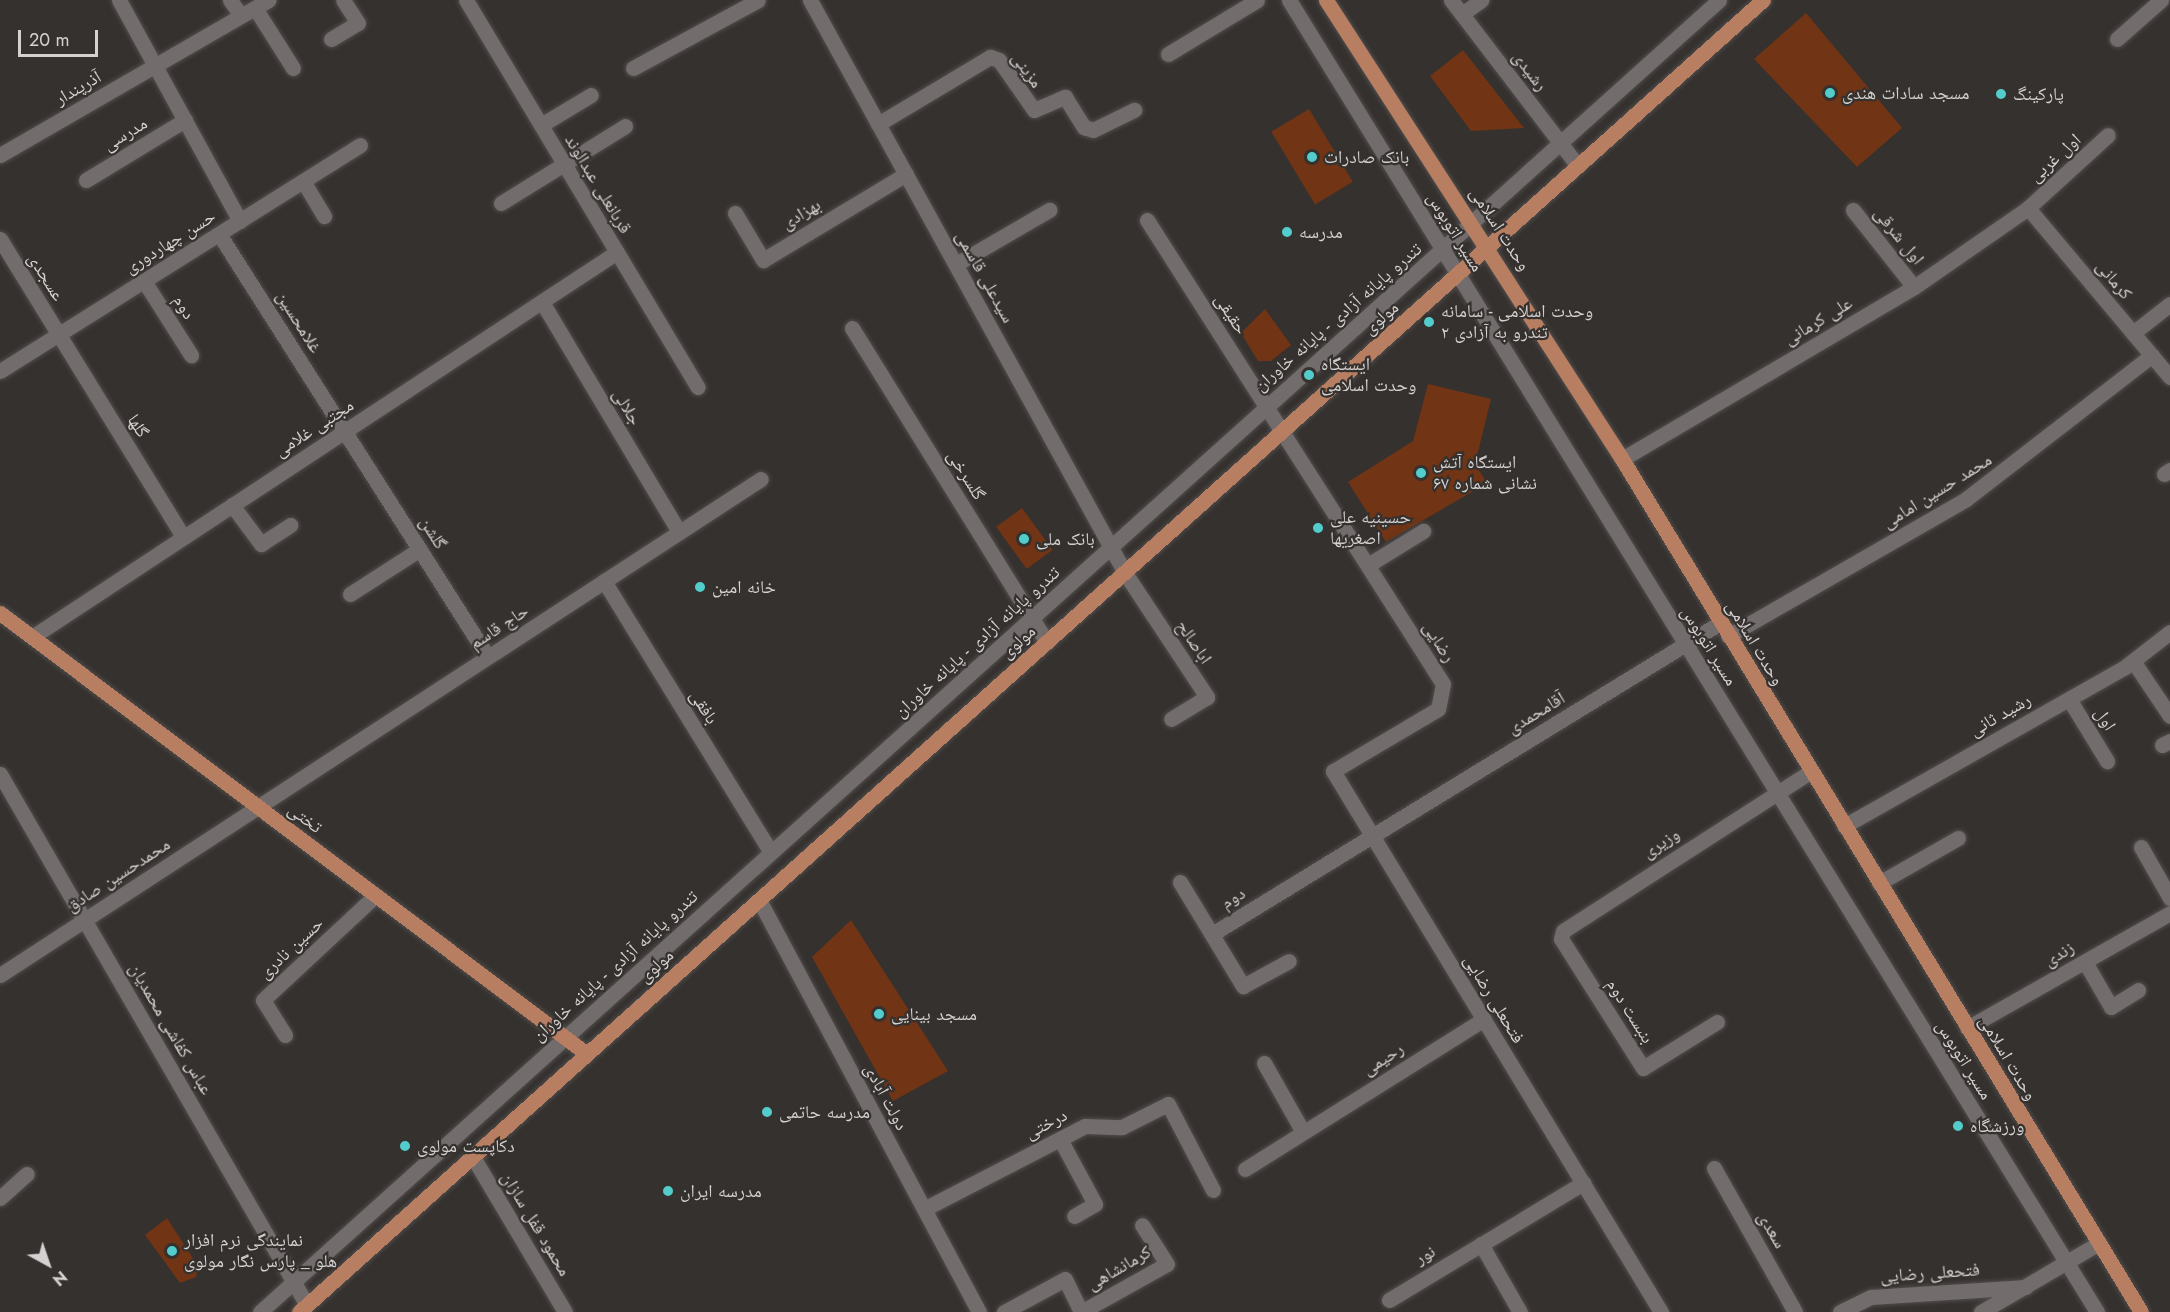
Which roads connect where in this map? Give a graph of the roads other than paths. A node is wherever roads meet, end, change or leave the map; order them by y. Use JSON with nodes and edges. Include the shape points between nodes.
{"nodes":[{"id":1,"x":119,"y":0,"type":"edge"},
{"id":2,"x":230,"y":0,"type":"edge"},
{"id":3,"x":269,"y":0,"type":"edge"},
{"id":4,"x":344,"y":0,"type":"edge"},
{"id":5,"x":465,"y":0,"type":"edge"},
{"id":6,"x":758,"y":0,"type":"edge"},
{"id":7,"x":810,"y":0,"type":"edge"},
{"id":8,"x":1257,"y":0,"type":"edge"},
{"id":9,"x":1289,"y":0,"type":"edge"},
{"id":10,"x":1326,"y":0,"type":"edge"},
{"id":11,"x":1451,"y":0,"type":"edge"},
{"id":12,"x":1481,"y":0,"type":"edge"},
{"id":13,"x":1719,"y":0,"type":"edge"},
{"id":14,"x":1763,"y":0,"type":"edge"},
{"id":15,"x":2161,"y":0,"type":"edge"},
{"id":16,"x":255,"y":8,"type":"junction"},
{"id":17,"x":1462,"y":14,"type":"junction"},
{"id":18,"x":241,"y":16,"type":"junction"},
{"id":19,"x":331,"y":39,"type":"dead end"},
{"id":20,"x":2117,"y":39,"type":"dead end"},
{"id":21,"x":1168,"y":54,"type":"dead end"},
{"id":22,"x":155,"y":66,"type":"junction"},
{"id":23,"x":293,"y":68,"type":"dead end"},
{"id":24,"x":633,"y":68,"type":"dead end"},
{"id":25,"x":591,"y":95,"type":"dead end"},
{"id":26,"x":1134,"y":110,"type":"dead end"},
{"id":27,"x":185,"y":120,"type":"junction"},
{"id":28,"x":878,"y":124,"type":"junction"},
{"id":29,"x":541,"y":125,"type":"junction"},
{"id":30,"x":625,"y":126,"type":"dead end"},
{"id":31,"x":2108,"y":135,"type":"dead end"},
{"id":32,"x":1560,"y":143,"type":"junction"},
{"id":33,"x":360,"y":145,"type":"dead end"},
{"id":34,"x":0,"y":155,"type":"edge"},
{"id":35,"x":564,"y":164,"type":"junction"},
{"id":36,"x":1578,"y":166,"type":"junction"},
{"id":37,"x":906,"y":174,"type":"junction"},
{"id":38,"x":86,"y":180,"type":"dead end"},
{"id":39,"x":303,"y":181,"type":"junction"},
{"id":40,"x":501,"y":203,"type":"dead end"},
{"id":41,"x":2028,"y":208,"type":"junction"},
{"id":42,"x":1049,"y":210,"type":"dead end"},
{"id":43,"x":1853,"y":210,"type":"dead end"},
{"id":44,"x":735,"y":213,"type":"dead end"},
{"id":45,"x":324,"y":216,"type":"dead end"},
{"id":46,"x":1147,"y":220,"type":"dead end"},
{"id":47,"x":240,"y":221,"type":"junction"},
{"id":48,"x":1473,"y":224,"type":"junction"},
{"id":49,"x":219,"y":234,"type":"junction"},
{"id":50,"x":0,"y":239,"type":"edge"},
{"id":51,"x":1490,"y":248,"type":"junction"},
{"id":52,"x":1443,"y":250,"type":"junction"},
{"id":53,"x":617,"y":252,"type":"junction"},
{"id":54,"x":956,"y":264,"type":"junction"},
{"id":55,"x":1459,"y":275,"type":"junction"},
{"id":56,"x":144,"y":281,"type":"junction"},
{"id":57,"x":1914,"y":286,"type":"junction"},
{"id":58,"x":542,"y":302,"type":"junction"},
{"id":59,"x":2170,"y":304,"type":"edge"},
{"id":60,"x":852,"y":328,"type":"dead end"},
{"id":61,"x":2133,"y":333,"type":"junction"},
{"id":62,"x":58,"y":334,"type":"junction"},
{"id":63,"x":191,"y":355,"type":"dead end"},
{"id":64,"x":2152,"y":355,"type":"junction"},
{"id":65,"x":0,"y":371,"type":"edge"},
{"id":66,"x":2170,"y":377,"type":"edge"},
{"id":67,"x":698,"y":387,"type":"dead end"},
{"id":68,"x":1267,"y":405,"type":"junction"},
{"id":69,"x":1283,"y":429,"type":"junction"},
{"id":70,"x":345,"y":431,"type":"junction"},
{"id":71,"x":1622,"y":459,"type":"junction"},
{"id":72,"x":761,"y":479,"type":"dead end"},
{"id":73,"x":231,"y":505,"type":"junction"},
{"id":74,"x":290,"y":525,"type":"dead end"},
{"id":75,"x":1423,"y":531,"type":"dead end"},
{"id":76,"x":679,"y":532,"type":"junction"},
{"id":77,"x":183,"y":537,"type":"junction"},
{"id":78,"x":1112,"y":547,"type":"junction"},
{"id":79,"x":420,"y":549,"type":"junction"},
{"id":80,"x":1368,"y":565,"type":"junction"},
{"id":81,"x":1125,"y":573,"type":"junction"},
{"id":82,"x":604,"y":581,"type":"junction"},
{"id":83,"x":350,"y":594,"type":"dead end"},
{"id":84,"x":0,"y":613,"type":"edge"},
{"id":85,"x":1032,"y":618,"type":"junction"},
{"id":86,"x":1724,"y":630,"type":"junction"},
{"id":87,"x":2170,"y":632,"type":"edge"},
{"id":88,"x":32,"y":637,"type":"junction"},
{"id":89,"x":1047,"y":642,"type":"junction"},
{"id":90,"x":1686,"y":644,"type":"junction"},
{"id":91,"x":488,"y":657,"type":"junction"},
{"id":92,"x":2133,"y":661,"type":"junction"},
{"id":93,"x":2069,"y":699,"type":"junction"},
{"id":94,"x":2170,"y":716,"type":"edge"},
{"id":95,"x":1171,"y":719,"type":"dead end"},
{"id":96,"x":2108,"y":760,"type":"dead end"},
{"id":97,"x":1810,"y":771,"type":"junction"},
{"id":98,"x":0,"y":775,"type":"edge"},
{"id":99,"x":1777,"y":793,"type":"junction"},
{"id":100,"x":258,"y":807,"type":"junction"},
{"id":101,"x":1844,"y":826,"type":"junction"},
{"id":102,"x":1372,"y":835,"type":"junction"},
{"id":103,"x":1958,"y":838,"type":"dead end"},
{"id":104,"x":2141,"y":847,"type":"dead end"},
{"id":105,"x":771,"y":852,"type":"junction"},
{"id":106,"x":1180,"y":882,"type":"dead end"},
{"id":107,"x":1879,"y":883,"type":"junction"},
{"id":108,"x":375,"y":896,"type":"junction"},
{"id":109,"x":2170,"y":898,"type":"edge"},
{"id":110,"x":759,"y":900,"type":"junction"},
{"id":111,"x":2170,"y":913,"type":"edge"},
{"id":112,"x":85,"y":920,"type":"junction"},
{"id":113,"x":1212,"y":934,"type":"junction"},
{"id":114,"x":1289,"y":961,"type":"dead end"},
{"id":115,"x":1575,"y":961,"type":"joint"},
{"id":116,"x":2085,"y":962,"type":"junction"},
{"id":117,"x":0,"y":975,"type":"edge"},
{"id":118,"x":2138,"y":990,"type":"dead end"},
{"id":119,"x":1484,"y":1019,"type":"junction"},
{"id":120,"x":1717,"y":1022,"type":"dead end"},
{"id":121,"x":1967,"y":1028,"type":"junction"},
{"id":122,"x":285,"y":1035,"type":"dead end"},
{"id":123,"x":564,"y":1038,"type":"junction"},
{"id":124,"x":587,"y":1054,"type":"junction"},
{"id":125,"x":1264,"y":1063,"type":"dead end"},
{"id":126,"x":1303,"y":1132,"type":"junction"},
{"id":127,"x":1060,"y":1139,"type":"junction"},
{"id":128,"x":473,"y":1157,"type":"junction"},
{"id":129,"x":1714,"y":1168,"type":"dead end"},
{"id":130,"x":1245,"y":1169,"type":"dead end"},
{"id":131,"x":27,"y":1174,"type":"dead end"},
{"id":132,"x":1583,"y":1183,"type":"junction"},
{"id":133,"x":1213,"y":1190,"type":"dead end"},
{"id":134,"x":0,"y":1198,"type":"edge"},
{"id":135,"x":924,"y":1209,"type":"junction"},
{"id":136,"x":1074,"y":1216,"type":"dead end"},
{"id":137,"x":1142,"y":1225,"type":"dead end"},
{"id":138,"x":1481,"y":1244,"type":"junction"},
{"id":139,"x":2099,"y":1244,"type":"junction"},
{"id":140,"x":2066,"y":1263,"type":"junction"},
{"id":141,"x":295,"y":1281,"type":"junction"},
{"id":142,"x":2026,"y":1287,"type":"junction"},
{"id":143,"x":1389,"y":1300,"type":"dead end"},
{"id":144,"x":303,"y":1308,"type":"edge"},
{"id":145,"x":260,"y":1312,"type":"edge"},
{"id":146,"x":565,"y":1312,"type":"edge"},
{"id":147,"x":979,"y":1312,"type":"edge"},
{"id":148,"x":1004,"y":1312,"type":"edge"},
{"id":149,"x":1520,"y":1312,"type":"edge"},
{"id":150,"x":1661,"y":1312,"type":"edge"},
{"id":151,"x":1796,"y":1312,"type":"edge"},
{"id":152,"x":1840,"y":1312,"type":"edge"},
{"id":153,"x":1981,"y":1312,"type":"edge"},
{"id":154,"x":2097,"y":1312,"type":"edge"},
{"id":155,"x":2141,"y":1312,"type":"edge"}],
"edges":[{"from":1,"to":22,"type":"street"},
{"from":2,"to":18,"type":"street"},
{"from":3,"to":16,"type":"street","name":"آذرپندار"},
{"from":4,"to":19,"type":"street","via":[[358,23]]},
{"from":5,"to":29,"type":"street","name":"قربانعلی عبدالوند"},
{"from":6,"to":24,"type":"street"},
{"from":7,"to":28,"type":"street","name":"سیدعلی قاسمی"},
{"from":8,"to":21,"type":"street"},
{"from":9,"to":52,"type":"street","name":"مسیر اتوبوس"},
{"from":10,"to":48,"type":"main road","name":"وحدت اسلامی"},
{"from":11,"to":17,"type":"street","name":"رشیدی"},
{"from":12,"to":17,"type":"street"},
{"from":13,"to":32,"type":"street","name":"تندرو پایانه آزادی - پایانه خاوران"},
{"from":14,"to":36,"type":"main road","name":"مولوی"},
{"from":15,"to":20,"type":"street"},
{"from":16,"to":18,"type":"street","name":"آذرپندار"},
{"from":16,"to":23,"type":"street"},
{"from":17,"to":32,"type":"street","name":"رشیدی"},
{"from":18,"to":22,"type":"street","name":"آذرپندار"},
{"from":22,"to":27,"type":"street"},
{"from":22,"to":34,"type":"street","name":"آذرپندار"},
{"from":25,"to":29,"type":"street"},
{"from":26,"to":28,"type":"street","name":"مزینی","via":[[1093,130],[1084,127],[1065,97],[1034,110],[999,60],[990,57]]},
{"from":27,"to":38,"type":"street","name":"مدرسی"},
{"from":27,"to":47,"type":"street"},
{"from":28,"to":37,"type":"street","name":"سیدعلی قاسمی"},
{"from":29,"to":35,"type":"street","name":"قربانعلی عبدالوند"},
{"from":30,"to":35,"type":"street"},
{"from":31,"to":41,"type":"street","name":"اول غربی"},
{"from":32,"to":36,"type":"street","name":"رشیدی"},
{"from":32,"to":48,"type":"street","name":"تندرو پایانه آزادی - پایانه خاوران"},
{"from":33,"to":39,"type":"street","name":"حسن چهاردوری"},
{"from":35,"to":40,"type":"street"},
{"from":35,"to":53,"type":"street","name":"قربانعلی عبدالوند"},
{"from":36,"to":51,"type":"main road","name":"مولوی"},
{"from":37,"to":44,"type":"street","name":"بهزادی","via":[[763,260]]},
{"from":37,"to":54,"type":"street","name":"سیدعلی قاسمی"},
{"from":39,"to":45,"type":"street"},
{"from":39,"to":47,"type":"street","name":"حسن چهاردوری"},
{"from":41,"to":57,"type":"street","name":"علی کرمانی"},
{"from":41,"to":61,"type":"street","name":"کرمانی"},
{"from":42,"to":54,"type":"street"},
{"from":43,"to":57,"type":"street","name":"اول شرقی"},
{"from":46,"to":68,"type":"street","name":"حقیقی"},
{"from":47,"to":49,"type":"street","name":"حسن چهاردوری"},
{"from":48,"to":51,"type":"main road","name":"وحدت اسلامی"},
{"from":48,"to":52,"type":"street","name":"تندرو پایانه آزادی - پایانه خاوران"},
{"from":49,"to":56,"type":"street","name":"حسن چهاردوری"},
{"from":49,"to":70,"type":"street","name":"غلامحسین"},
{"from":50,"to":62,"type":"street","name":"عسجدی"},
{"from":51,"to":55,"type":"main road","name":"مولوی"},
{"from":51,"to":71,"type":"main road","name":"وحدت اسلامی"},
{"from":52,"to":55,"type":"street","name":"مسیر اتوبوس"},
{"from":52,"to":68,"type":"street","name":"تندرو پایانه آزادی - پایانه خاوران"},
{"from":53,"to":58,"type":"street","name":"مجتبی غلامی"},
{"from":53,"to":67,"type":"street","name":"قربانعلی عبدالوند"},
{"from":54,"to":78,"type":"street","name":"سیدعلی قاسمی"},
{"from":55,"to":69,"type":"main road","name":"مولوی"},
{"from":55,"to":90,"type":"street","name":"مسیر اتوبوس"},
{"from":56,"to":62,"type":"street","name":"حسن چهاردوری"},
{"from":56,"to":63,"type":"street","name":"دوم"},
{"from":57,"to":71,"type":"street","name":"علی کرمانی"},
{"from":58,"to":70,"type":"street","name":"مجتبی غلامی"},
{"from":58,"to":76,"type":"street","name":"جلالی"},
{"from":59,"to":61,"type":"street"},
{"from":60,"to":85,"type":"street","name":"گلسرخی"},
{"from":61,"to":64,"type":"street","name":"کرمانی"},
{"from":62,"to":65,"type":"street","name":"حسن چهاردوری"},
{"from":62,"to":77,"type":"street","name":"گلها"},
{"from":64,"to":66,"type":"street","name":"کرمانی"},
{"from":64,"to":86,"type":"street","name":"محمد حسین امامی","via":[[1966,499]]},
{"from":68,"to":69,"type":"street","name":"حقیقی"},
{"from":68,"to":78,"type":"street","name":"تندرو پایانه آزادی - پایانه خاوران"},
{"from":69,"to":80,"type":"street","name":"رضایی"},
{"from":69,"to":81,"type":"main road","name":"مولوی"},
{"from":70,"to":73,"type":"street","name":"مجتبی غلامی"},
{"from":70,"to":79,"type":"street","name":"گلشن"},
{"from":71,"to":86,"type":"main road","name":"وحدت اسلامی"},
{"from":72,"to":76,"type":"street","name":"حاج قاسم"},
{"from":73,"to":74,"type":"street","via":[[261,544]]},
{"from":73,"to":77,"type":"street","name":"مجتبی غلامی"},
{"from":75,"to":80,"type":"street"},
{"from":76,"to":82,"type":"street","name":"حاج قاسم"},
{"from":77,"to":88,"type":"street","name":"مجتبی غلامی"},
{"from":78,"to":81,"type":"street","name":"سیدعلی قاسمی"},
{"from":78,"to":85,"type":"street","name":"تندرو پایانه آزادی - پایانه خاوران"},
{"from":79,"to":83,"type":"street"},
{"from":79,"to":91,"type":"street","name":"گلشن"},
{"from":80,"to":102,"type":"street","name":"رضایی","via":[[1445,692],[1438,709],[1333,771]]},
{"from":81,"to":89,"type":"main road","name":"مولوی"},
{"from":81,"to":95,"type":"street","name":"اباصالح","via":[[1207,697]]},
{"from":82,"to":91,"type":"street","name":"حاج قاسم"},
{"from":82,"to":105,"type":"street","name":"بافقی"},
{"from":84,"to":88,"type":"main road","name":"تختی"},
{"from":85,"to":89,"type":"street","name":"گلسرخی"},
{"from":85,"to":105,"type":"street","name":"تندرو پایانه آزادی - پایانه خاوران"},
{"from":86,"to":90,"type":"street","name":"آقامحمدی"},
{"from":86,"to":97,"type":"main road","name":"وحدت اسلامی"},
{"from":87,"to":92,"type":"street","name":"رشید ثانی"},
{"from":88,"to":100,"type":"main road","name":"تختی"},
{"from":89,"to":110,"type":"main road","name":"مولوی"},
{"from":90,"to":99,"type":"street","name":"مسیر اتوبوس"},
{"from":90,"to":102,"type":"street","name":"آقامحمدی"},
{"from":91,"to":100,"type":"street","name":"حاج قاسم"},
{"from":92,"to":93,"type":"street","name":"رشید ثانی"},
{"from":92,"to":94,"type":"street"},
{"from":93,"to":96,"type":"street","name":"اول"},
{"from":93,"to":101,"type":"street","name":"رشید ثانی"},
{"from":97,"to":99,"type":"street","name":"وزیری"},
{"from":97,"to":101,"type":"main road","name":"وحدت اسلامی"},
{"from":98,"to":112,"type":"street","name":"عباس کفاشی محمدیان"},
{"from":99,"to":115,"type":"street","name":"وزیری","via":[[1563,931],[1561,939]]},
{"from":99,"to":140,"type":"street","name":"مسیر اتوبوس"},
{"from":100,"to":108,"type":"main road","name":"تختی"},
{"from":100,"to":112,"type":"street","name":"محمدحسین صادق"},
{"from":101,"to":107,"type":"main road","name":"وحدت اسلامی"},
{"from":102,"to":113,"type":"street","name":"دوم"},
{"from":102,"to":119,"type":"street","name":"فتحعلی رضایی"},
{"from":103,"to":107,"type":"street"},
{"from":104,"to":109,"type":"street"},
{"from":105,"to":123,"type":"street","name":"تندرو پایانه آزادی - پایانه خاوران"},
{"from":106,"to":113,"type":"street"},
{"from":107,"to":121,"type":"main road","name":"وحدت اسلامی"},
{"from":108,"to":122,"type":"street","name":"حسین نادری","via":[[263,1000]]},
{"from":108,"to":123,"type":"main road","name":"تختی"},
{"from":110,"to":124,"type":"main road","name":"مولوی"},
{"from":110,"to":135,"type":"street","name":"دولت آبادی"},
{"from":111,"to":116,"type":"street","name":"زندی"},
{"from":112,"to":117,"type":"street","name":"محمدحسین صادق"},
{"from":112,"to":141,"type":"street","name":"عباس کفاشی محمدیان"},
{"from":113,"to":114,"type":"street","name":"دوم","via":[[1243,986]]},
{"from":115,"to":120,"type":"street","name":"بنبست دوم","via":[[1643,1068]]},
{"from":116,"to":118,"type":"street","via":[[2111,1007]]},
{"from":116,"to":121,"type":"street","name":"زندی"},
{"from":119,"to":126,"type":"street","name":"رحیمی"},
{"from":119,"to":132,"type":"street","name":"فتحعلی رضایی"},
{"from":121,"to":139,"type":"main road","name":"وحدت اسلامی"},
{"from":123,"to":124,"type":"main road","name":"تختی"},
{"from":123,"to":141,"type":"street","name":"تندرو پایانه آزادی - پایانه خاوران"},
{"from":124,"to":128,"type":"main road","name":"مولوی"},
{"from":125,"to":126,"type":"street"},
{"from":126,"to":130,"type":"street","name":"رحیمی"},
{"from":127,"to":133,"type":"street","name":"درختی","via":[[1085,1126],[1122,1127],[1168,1104]]},
{"from":127,"to":135,"type":"street","name":"درختی"},
{"from":127,"to":136,"type":"street","via":[[1095,1204]]},
{"from":128,"to":144,"type":"main road","name":"مولوی"},
{"from":128,"to":146,"type":"street","name":"محمود قفل سازان"},
{"from":129,"to":151,"type":"street","name":"سعدی"},
{"from":131,"to":134,"type":"street"},
{"from":132,"to":138,"type":"street"},
{"from":132,"to":150,"type":"street","name":"فتحعلی رضایی"},
{"from":135,"to":147,"type":"street","name":"دولت آبادی"},
{"from":137,"to":148,"type":"street","name":"کرمانشاهی","via":[[1167,1264],[1082,1312],[1065,1279]]},
{"from":138,"to":143,"type":"street","name":"نور"},
{"from":138,"to":149,"type":"street"},
{"from":139,"to":140,"type":"street"},
{"from":139,"to":155,"type":"main road","name":"وحدت اسلامی"},
{"from":140,"to":142,"type":"street"},
{"from":140,"to":154,"type":"street","name":"مسیر اتوبوس"},
{"from":141,"to":144,"type":"street","name":"عباس کفاشی محمدیان"},
{"from":141,"to":145,"type":"street","name":"تندرو پایانه آزادی - پایانه خاوران"},
{"from":142,"to":152,"type":"street","name":"فتحعلی رضایی","via":[[1871,1296]]},
{"from":142,"to":153,"type":"street"}]}
